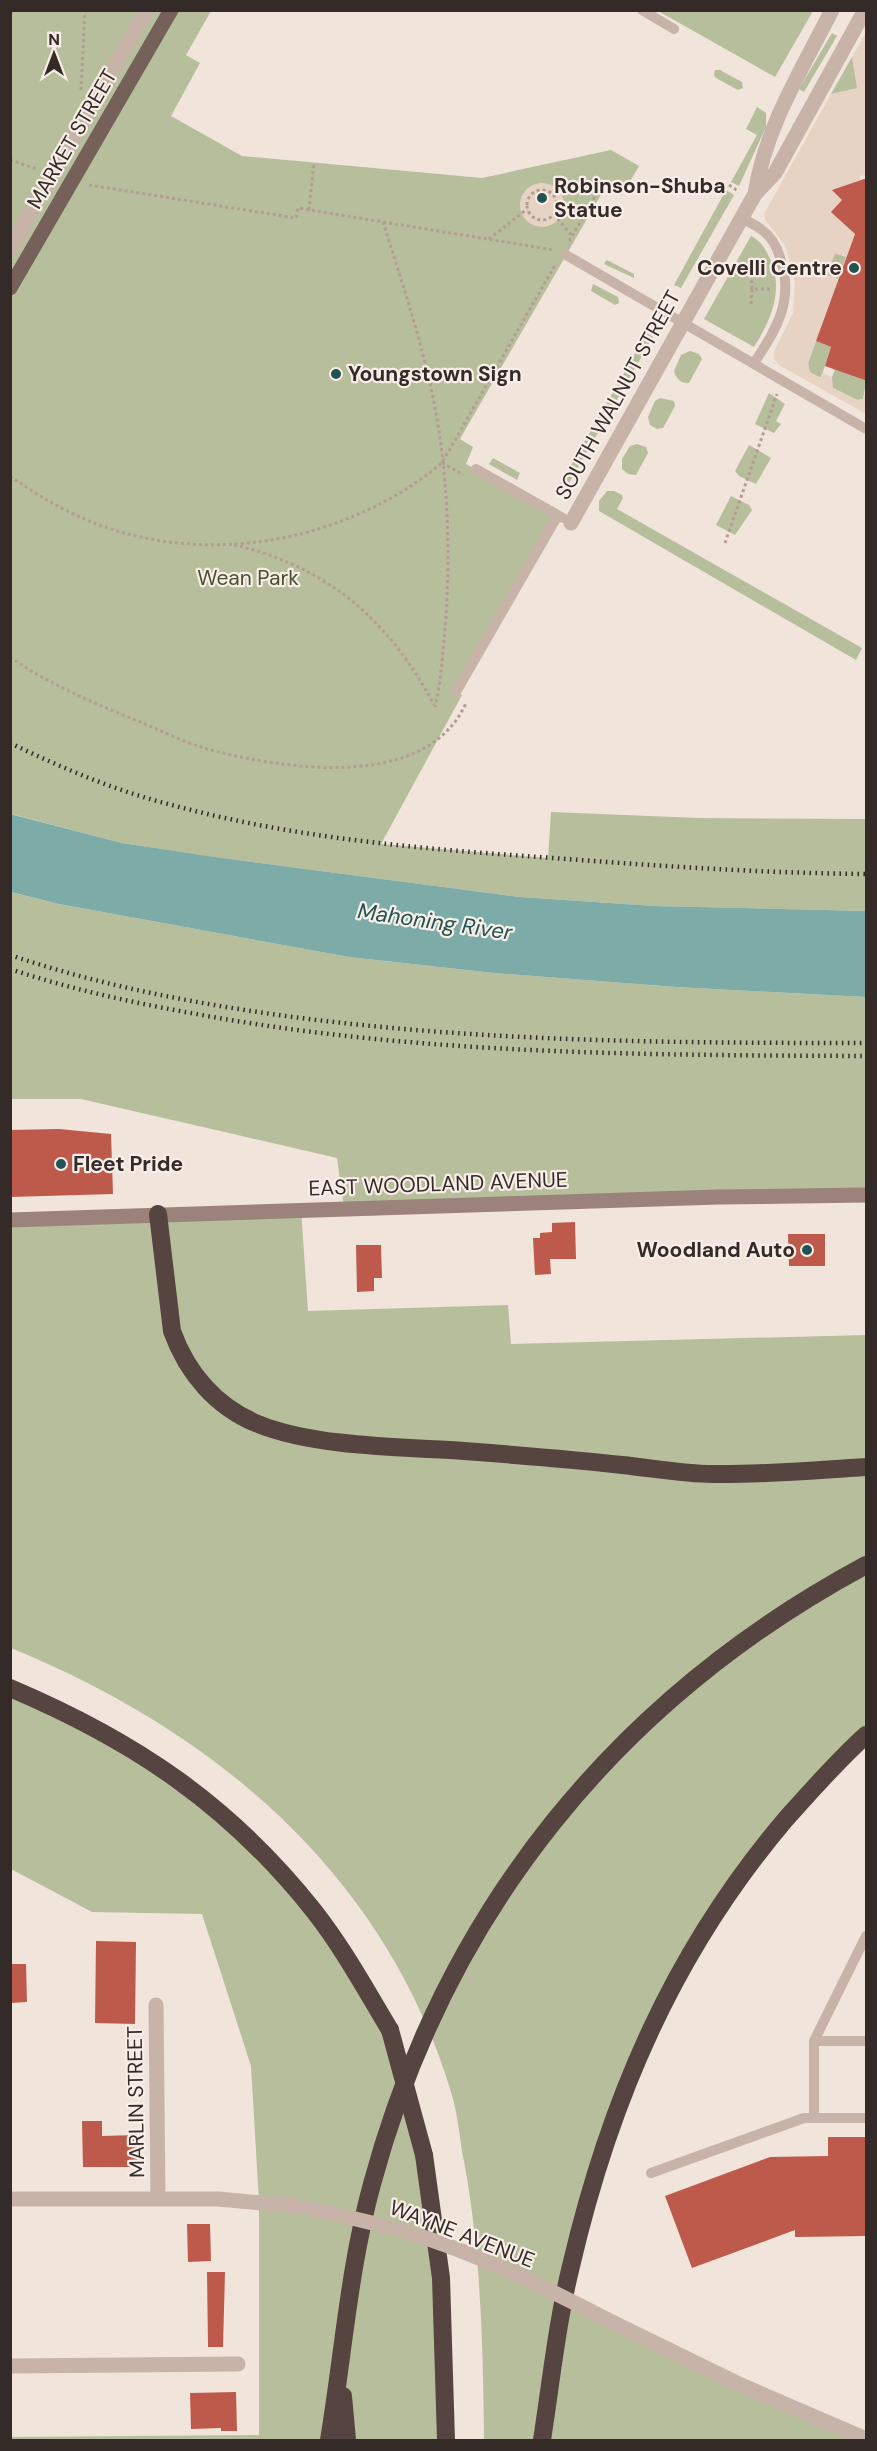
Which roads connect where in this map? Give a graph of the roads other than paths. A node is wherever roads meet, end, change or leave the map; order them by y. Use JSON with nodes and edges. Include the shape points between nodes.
{"nodes":[{"id":1,"x":147,"y":10,"type":"edge"},
{"id":2,"x":171,"y":10,"type":"edge"},
{"id":3,"x":642,"y":10,"type":"edge"},
{"id":4,"x":832,"y":10,"type":"edge"},
{"id":5,"x":865,"y":10,"type":"edge"},
{"id":6,"x":674,"y":28,"type":"dead end"},
{"id":7,"x":755,"y":194,"type":"junction"},
{"id":8,"x":742,"y":218,"type":"junction"},
{"id":9,"x":10,"y":248,"type":"edge"},
{"id":10,"x":564,"y":254,"type":"road end"},
{"id":11,"x":10,"y":288,"type":"edge"},
{"id":12,"x":683,"y":323,"type":"junction"},
{"id":13,"x":754,"y":363,"type":"junction"},
{"id":14,"x":867,"y":429,"type":"edge"},
{"id":15,"x":473,"y":474,"type":"road end"},
{"id":16,"x":564,"y":519,"type":"junction"},
{"id":17,"x":451,"y":690,"type":"road end"},
{"id":18,"x":867,"y":1194,"type":"edge"},
{"id":19,"x":158,"y":1214,"type":"junction"},
{"id":20,"x":10,"y":1220,"type":"edge"},
{"id":21,"x":867,"y":1467,"type":"edge"},
{"id":22,"x":867,"y":1565,"type":"edge"},
{"id":23,"x":10,"y":1688,"type":"edge"},
{"id":24,"x":867,"y":1735,"type":"edge"},
{"id":25,"x":867,"y":1936,"type":"edge"},
{"id":26,"x":156,"y":2006,"type":"dead end"},
{"id":27,"x":814,"y":2041,"type":"junction"},
{"id":28,"x":867,"y":2041,"type":"edge"},
{"id":29,"x":814,"y":2118,"type":"junction"},
{"id":30,"x":867,"y":2118,"type":"edge"},
{"id":31,"x":651,"y":2173,"type":"dead end"},
{"id":32,"x":10,"y":2199,"type":"edge"},
{"id":33,"x":158,"y":2199,"type":"junction"},
{"id":34,"x":238,"y":2364,"type":"dead end"},
{"id":35,"x":10,"y":2366,"type":"edge"},
{"id":36,"x":341,"y":2368,"type":"junction"},
{"id":37,"x":867,"y":2439,"type":"edge"},
{"id":38,"x":329,"y":2440,"type":"edge"},
{"id":39,"x":347,"y":2440,"type":"edge"},
{"id":40,"x":446,"y":2440,"type":"edge"},
{"id":41,"x":542,"y":2440,"type":"edge"}],
"edges":[{"from":1,"to":9,"type":"street"},
{"from":2,"to":11,"type":"main road","name":"MARKET STREET","bridge":true},
{"from":3,"to":6,"type":"lane"},
{"from":4,"to":7,"type":"street","name":"SOUTH WALNUT STREET","via":[[787,96],[760,164]]},
{"from":5,"to":7,"type":"street","name":"SOUTH WALNUT STREET","via":[[775,173]]},
{"from":7,"to":8,"type":"street","name":"SOUTH WALNUT STREET"},
{"from":8,"to":12,"type":"street","name":"SOUTH WALNUT STREET"},
{"from":8,"to":13,"type":"lane","via":[[761,229],[778,251],[786,289],[778,323]]},
{"from":10,"to":12,"type":"lane"},
{"from":12,"to":13,"type":"lane"},
{"from":12,"to":16,"type":"street","name":"SOUTH WALNUT STREET"},
{"from":13,"to":14,"type":"lane"},
{"from":15,"to":16,"type":"lane"},
{"from":16,"to":17,"type":"lane"},
{"from":18,"to":19,"type":"main road","name":"EAST WOODLAND AVENUE"},
{"from":19,"to":20,"type":"main road","name":"EAST WOODLAND AVENUE"},
{"from":19,"to":21,"type":"highway","via":[[172,1331],[178,1348],[205,1388],[222,1404],[258,1424],[294,1435],[356,1443],[711,1474]]},
{"from":22,"to":36,"type":"highway","via":[[788,1610],[687,1684],[578,1791],[507,1884],[435,2010],[387,2131],[359,2241]]},
{"from":23,"to":40,"type":"highway","bridge":true,"via":[[127,1746],[218,1809],[267,1855],[315,1912],[390,2030],[424,2155],[441,2278]]},
{"from":24,"to":41,"type":"highway","via":[[814,1787],[759,1852],[723,1900],[665,1998],[615,2110],[590,2191],[570,2267]]},
{"from":25,"to":27,"type":"lane"},
{"from":26,"to":33,"type":"street","name":"MARLIN STREET"},
{"from":27,"to":28,"type":"lane"},
{"from":27,"to":29,"type":"lane"},
{"from":29,"to":30,"type":"lane"},
{"from":29,"to":31,"type":"lane","via":[[804,2118]]},
{"from":32,"to":33,"type":"street","name":"WAYNE AVENUE"},
{"from":33,"to":37,"type":"street","name":"WAYNE AVENUE","bridge":true,"via":[[218,2199],[296,2206],[364,2220],[430,2240],[524,2278],[741,2385]]},
{"from":34,"to":35,"type":"street"},
{"from":36,"to":38,"type":"highway"},
{"from":36,"to":39,"type":"highway"}]}
